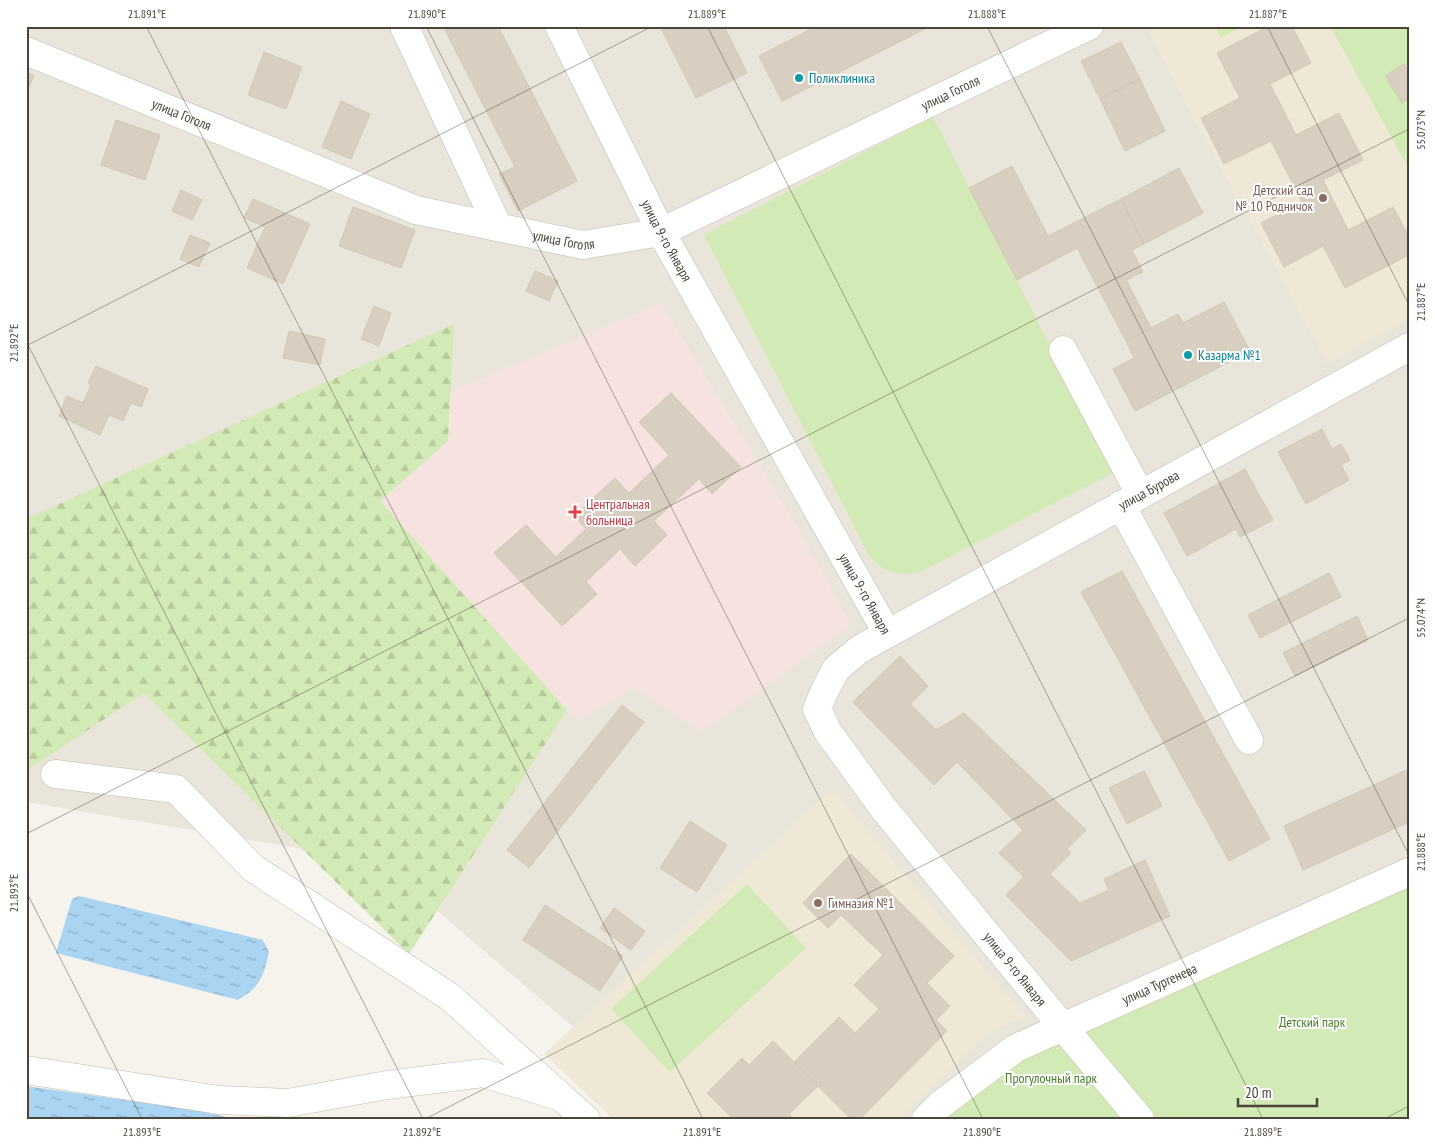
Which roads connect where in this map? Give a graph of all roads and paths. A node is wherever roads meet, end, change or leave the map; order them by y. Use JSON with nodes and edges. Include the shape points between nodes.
{"nodes":[{"id":1,"x":404,"y":26,"type":"edge"},
{"id":2,"x":559,"y":26,"type":"edge"},
{"id":3,"x":1089,"y":26,"type":"edge"},
{"id":4,"x":26,"y":51,"type":"edge"},
{"id":5,"x":498,"y":227,"type":"junction"},
{"id":6,"x":660,"y":232,"type":"junction"},
{"id":7,"x":1409,"y":347,"type":"edge"},
{"id":8,"x":1063,"y":350,"type":"dead end"},
{"id":9,"x":1131,"y":499,"type":"junction"},
{"id":10,"x":887,"y":632,"type":"junction"},
{"id":11,"x":1249,"y":740,"type":"dead end"},
{"id":12,"x":55,"y":774,"type":"dead end"},
{"id":13,"x":1409,"y":872,"type":"edge"},
{"id":14,"x":1062,"y":1026,"type":"junction"},
{"id":15,"x":26,"y":1070,"type":"edge"},
{"id":16,"x":561,"y":1097,"type":"junction"},
{"id":17,"x":586,"y":1119,"type":"edge"},
{"id":18,"x":926,"y":1119,"type":"edge"},
{"id":19,"x":1140,"y":1119,"type":"edge"}],
"edges":[{"from":1,"to":5,"type":"street"},
{"from":2,"to":6,"type":"street","name":"улица 9-го Января"},
{"from":3,"to":6,"type":"street","name":"улица Гоголя"},
{"from":4,"to":5,"type":"street","name":"улица Гоголя","via":[[416,210]]},
{"from":5,"to":6,"type":"street","name":"улица Гоголя","via":[[582,245]]},
{"from":6,"to":10,"type":"street","name":"улица 9-го Января"},
{"from":7,"to":9,"type":"street","name":"улица Бурова"},
{"from":8,"to":9,"type":"street"},
{"from":9,"to":10,"type":"street","name":"улица Бурова"},
{"from":9,"to":11,"type":"street"},
{"from":10,"to":14,"type":"street","name":"улица 9-го Января","via":[[836,669],[817,709],[828,732],[884,809]]},
{"from":12,"to":16,"type":"street","via":[[176,789],[252,868],[450,997]]},
{"from":13,"to":14,"type":"street","name":"улица Тургенева"},
{"from":14,"to":18,"type":"street","name":"улица Тургенева","via":[[1016,1048]]},
{"from":14,"to":19,"type":"street","name":"улица 9-го Января"},
{"from":15,"to":16,"type":"street","via":[[219,1100],[288,1103],[387,1085],[483,1073]]},
{"from":16,"to":17,"type":"street"}]}
